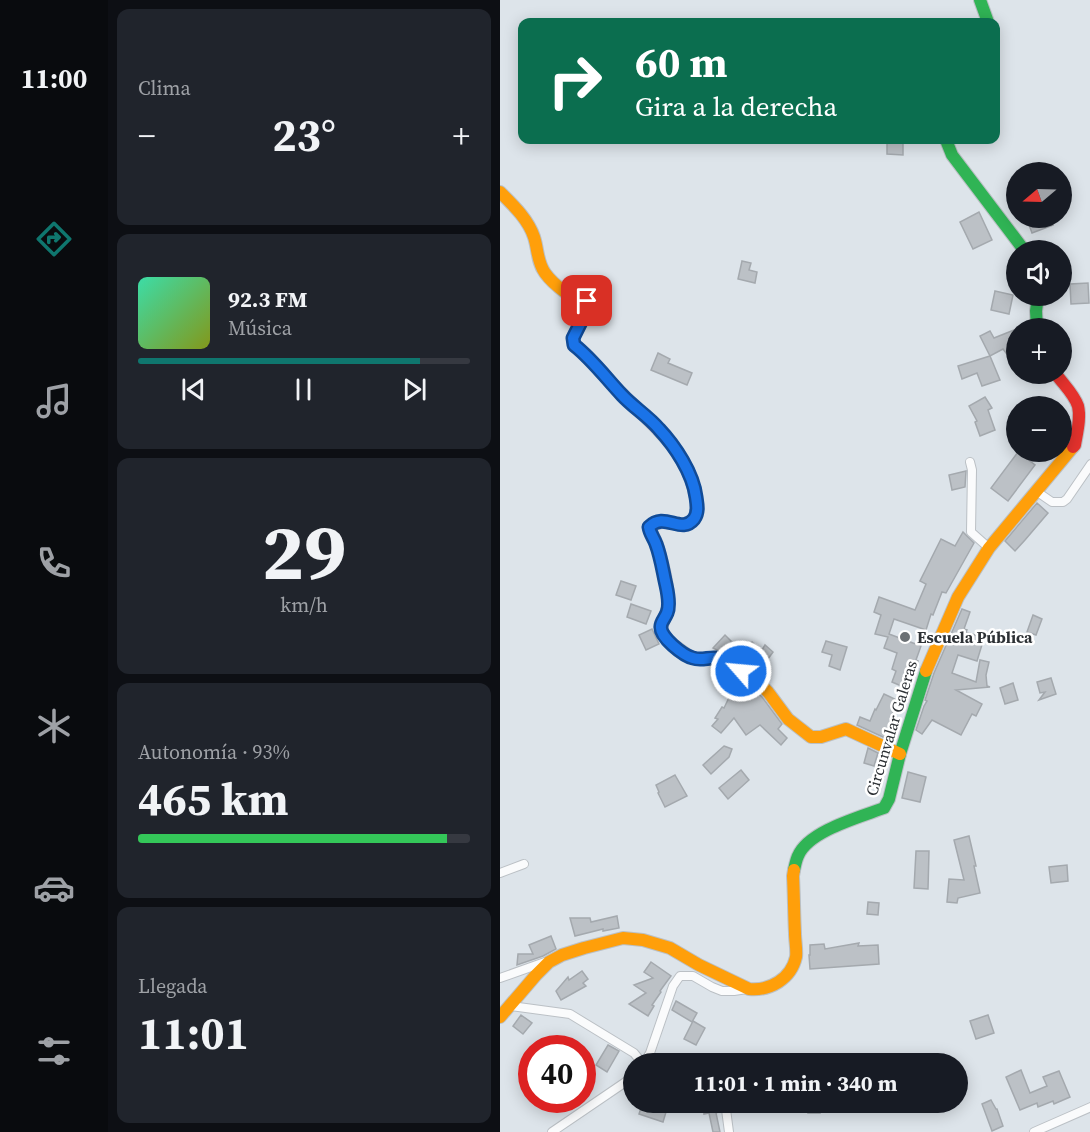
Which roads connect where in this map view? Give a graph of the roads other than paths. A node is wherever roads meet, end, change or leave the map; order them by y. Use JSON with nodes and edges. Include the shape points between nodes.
{"nodes":[{"id":1,"x":980,"y":0,"type":"edge"},
{"id":2,"x":988,"y":18,"type":"edge"},
{"id":3,"x":948,"y":144,"type":"edge"},
{"id":4,"x":500,"y":192,"type":"edge"},
{"id":5,"x":1016,"y":240,"type":"edge"},
{"id":6,"x":1064,"y":384,"type":"edge"},
{"id":7,"x":970,"y":462,"type":"dead end"},
{"id":8,"x":1091,"y":464,"type":"edge"},
{"id":9,"x":1036,"y":491,"type":"junction"},
{"id":10,"x":989,"y":548,"type":"junction"},
{"id":11,"x":900,"y":754,"type":"junction"},
{"id":12,"x":524,"y":864,"type":"dead end"},
{"id":13,"x":500,"y":873,"type":"edge"},
{"id":14,"x":550,"y":960,"type":"junction"},
{"id":15,"x":500,"y":978,"type":"edge"},
{"id":16,"x":748,"y":989,"type":"junction"},
{"id":17,"x":511,"y":1006,"type":"junction"},
{"id":18,"x":500,"y":1017,"type":"edge"},
{"id":19,"x":634,"y":1053,"type":"edge"},
{"id":20,"x":650,"y":1053,"type":"edge"},
{"id":21,"x":623,"y":1083,"type":"edge"},
{"id":22,"x":1091,"y":1107,"type":"edge"},
{"id":23,"x":726,"y":1113,"type":"edge"},
{"id":24,"x":552,"y":1132,"type":"edge"},
{"id":25,"x":729,"y":1132,"type":"edge"},
{"id":26,"x":1034,"y":1132,"type":"edge"}],
"edges":[{"from":1,"to":2,"type":"main road"},
{"from":3,"to":5,"type":"main road"},
{"from":4,"to":11,"type":"main road","via":[[531,230],[544,272],[568,293],[587,301],[589,306],[573,338],[574,345],[659,427],[684,464],[695,489],[694,520],[681,525],[659,520],[649,527],[666,588],[668,610],[661,631],[690,657],[716,658],[753,677],[788,719],[811,737],[846,729]]},
{"from":6,"to":9,"type":"main road","name":"Circunvalar Galeras","via":[[1078,407],[1075,445]]},
{"from":7,"to":10,"type":"street","via":[[971,532]]},
{"from":8,"to":9,"type":"street","via":[[1063,502],[1052,502]]},
{"from":9,"to":10,"type":"main road","name":"Circunvalar Galeras"},
{"from":10,"to":11,"type":"main road","name":"Circunvalar Galeras","via":[[958,597],[926,670]]},
{"from":11,"to":16,"type":"main road","name":"Circunvalar Galeras","via":[[884,808],[823,832],[798,855],[793,876],[793,966],[776,985]]},
{"from":12,"to":13,"type":"street"},
{"from":14,"to":15,"type":"street"},
{"from":14,"to":16,"type":"main road","via":[[610,940],[634,939],[677,951]]},
{"from":14,"to":17,"type":"main road"},
{"from":16,"to":20,"type":"street","via":[[722,991],[693,976],[680,976]]},
{"from":17,"to":18,"type":"main road"},
{"from":17,"to":19,"type":"street","via":[[570,1014]]},
{"from":21,"to":24,"type":"street"},
{"from":22,"to":26,"type":"street"},
{"from":23,"to":25,"type":"street"}]}
